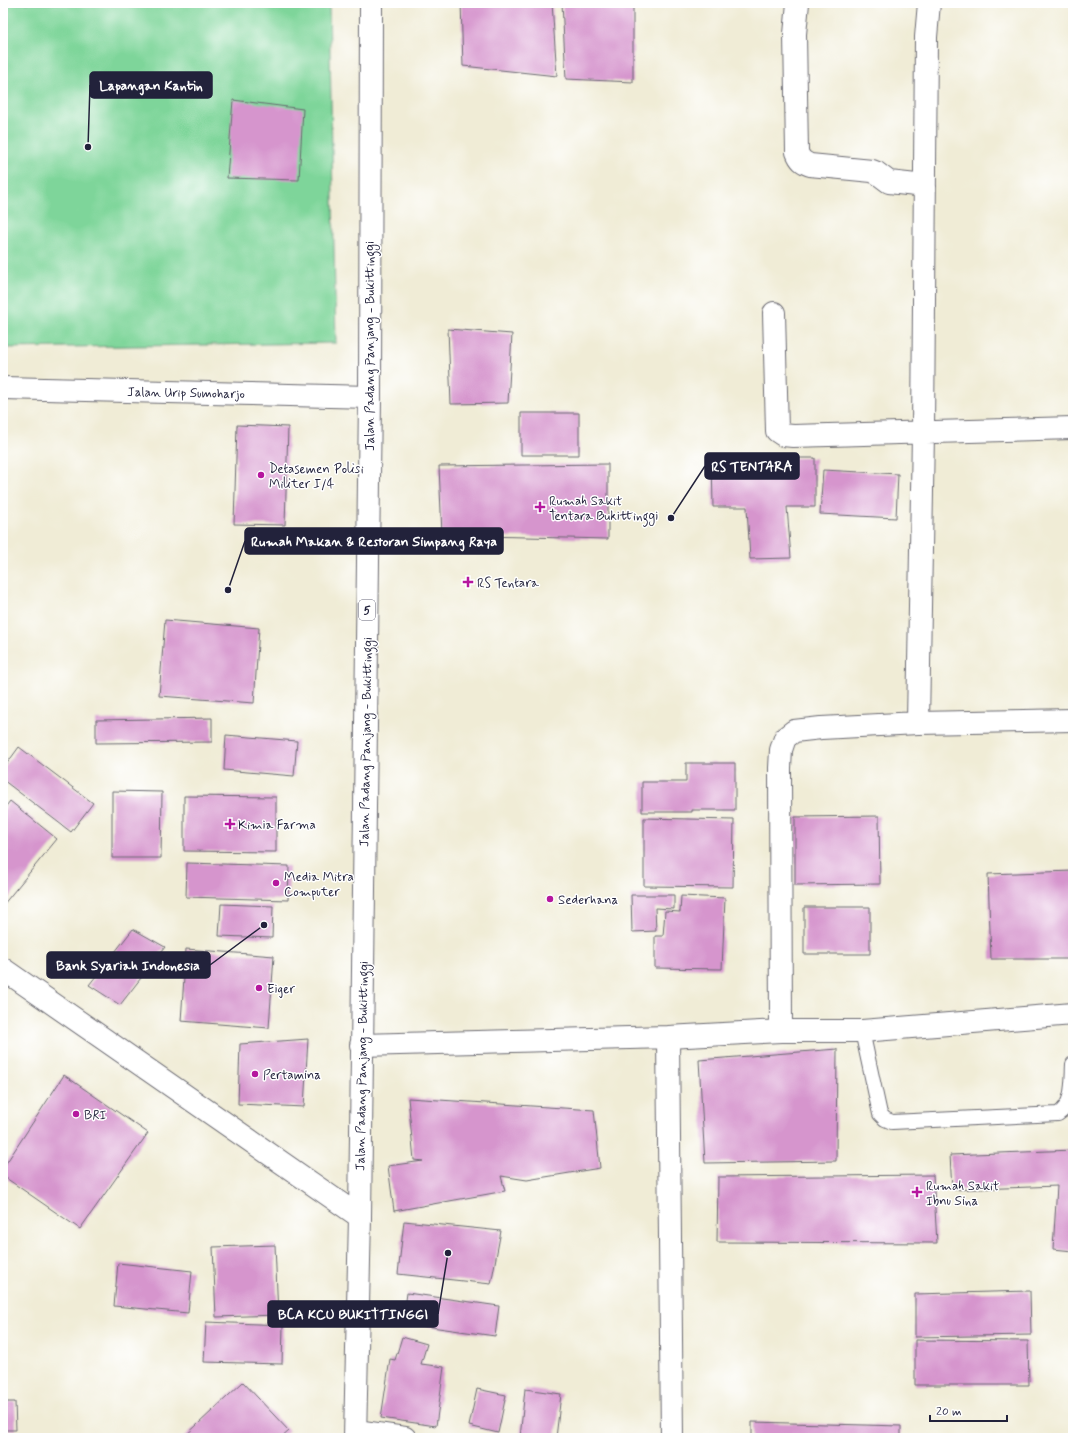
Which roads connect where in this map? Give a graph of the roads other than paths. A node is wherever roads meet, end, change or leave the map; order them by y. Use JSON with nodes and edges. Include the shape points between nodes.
{"nodes":[{"id":1,"x":371,"y":3,"type":"edge"},
{"id":2,"x":798,"y":3,"type":"edge"},
{"id":3,"x":929,"y":3,"type":"edge"},
{"id":4,"x":925,"y":186,"type":"junction"},
{"id":5,"x":774,"y":313,"type":"dead end"},
{"id":6,"x":3,"y":388,"type":"edge"},
{"id":7,"x":370,"y":397,"type":"junction"},
{"id":8,"x":1073,"y":428,"type":"edge"},
{"id":9,"x":923,"y":433,"type":"junction"},
{"id":10,"x":1073,"y":720,"type":"edge"},
{"id":11,"x":918,"y":723,"type":"junction"},
{"id":12,"x":3,"y":969,"type":"edge"},
{"id":13,"x":1073,"y":1014,"type":"edge"},
{"id":14,"x":780,"y":1031,"type":"junction"},
{"id":15,"x":862,"y":1031,"type":"junction"},
{"id":16,"x":668,"y":1037,"type":"junction"},
{"id":17,"x":361,"y":1045,"type":"junction"},
{"id":18,"x":1073,"y":1064,"type":"edge"},
{"id":19,"x":360,"y":1217,"type":"junction"},
{"id":20,"x":356,"y":1434,"type":"edge"},
{"id":21,"x":405,"y":1438,"type":"edge"},
{"id":22,"x":672,"y":1438,"type":"edge"}],
"edges":[{"from":1,"to":7,"type":"main road","name":"Jalan Padang Panjang - Bukittinggi","number":"5"},
{"from":2,"to":4,"type":"main road","via":[[794,34],[799,158],[810,165],[872,171],[889,182]]},
{"from":3,"to":4,"type":"main road","via":[[926,37]]},
{"from":4,"to":9,"type":"main road"},
{"from":5,"to":9,"type":"main road","via":[[777,431],[783,435],[793,436]]},
{"from":6,"to":7,"type":"main road","name":"Jalan Urip Sumoharjo"},
{"from":7,"to":17,"type":"main road","name":"Jalan Padang Panjang - Bukittinggi","number":"5"},
{"from":8,"to":9,"type":"main road"},
{"from":9,"to":11,"type":"main road"},
{"from":10,"to":11,"type":"main road"},
{"from":11,"to":14,"type":"main road","via":[[814,728],[794,731],[785,738],[780,768]]},
{"from":12,"to":19,"type":"main road"},
{"from":13,"to":15,"type":"main road"},
{"from":14,"to":15,"type":"main road"},
{"from":14,"to":16,"type":"main road"},
{"from":15,"to":18,"type":"lane","via":[[880,1114],[892,1122],[1058,1114],[1070,1100]]},
{"from":16,"to":17,"type":"main road"},
{"from":16,"to":22,"type":"main road"},
{"from":17,"to":19,"type":"main road","name":"Jalan Padang Panjang - Bukittinggi","number":"5"},
{"from":19,"to":20,"type":"main road","name":"Jalan Padang Panjang - Bukittinggi"},
{"from":20,"to":21,"type":"main road"}]}
